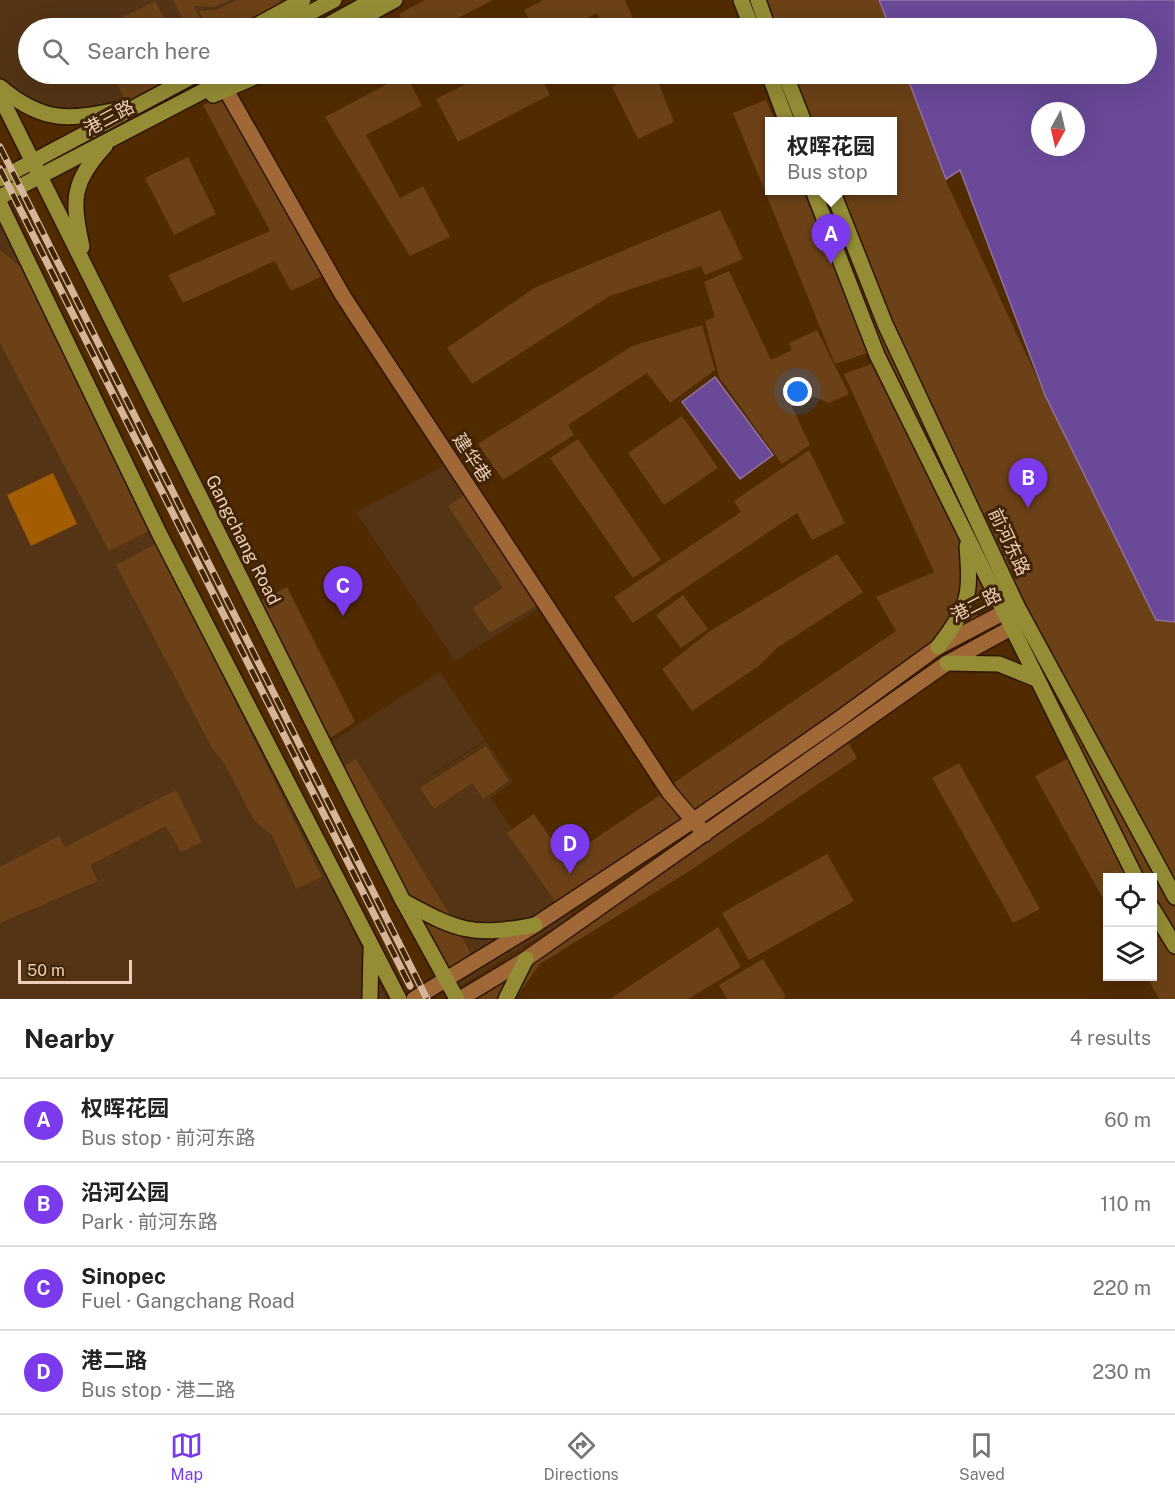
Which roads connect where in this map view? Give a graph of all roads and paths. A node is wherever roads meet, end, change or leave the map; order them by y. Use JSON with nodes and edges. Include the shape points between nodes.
{"nodes":[{"id":1,"x":303,"y":0,"type":"edge"},
{"id":2,"x":334,"y":0,"type":"edge"},
{"id":3,"x":373,"y":0,"type":"edge"},
{"id":4,"x":395,"y":0,"type":"edge"},
{"id":5,"x":741,"y":0,"type":"edge"},
{"id":6,"x":758,"y":0,"type":"edge"},
{"id":7,"x":270,"y":18,"type":"edge"},
{"id":8,"x":300,"y":18,"type":"edge"},
{"id":9,"x":340,"y":18,"type":"edge"},
{"id":10,"x":362,"y":18,"type":"edge"},
{"id":11,"x":748,"y":18,"type":"edge"},
{"id":12,"x":764,"y":18,"type":"edge"},
{"id":13,"x":161,"y":84,"type":"edge"},
{"id":14,"x":178,"y":84,"type":"edge"},
{"id":15,"x":216,"y":84,"type":"edge"},
{"id":16,"x":240,"y":84,"type":"edge"},
{"id":17,"x":773,"y":84,"type":"edge"},
{"id":18,"x":789,"y":84,"type":"edge"},
{"id":19,"x":0,"y":87,"type":"edge"},
{"id":20,"x":226,"y":90,"type":"junction"},
{"id":21,"x":0,"y":96,"type":"edge"},
{"id":22,"x":139,"y":105,"type":"junction"},
{"id":23,"x":785,"y":117,"type":"edge"},
{"id":24,"x":802,"y":117,"type":"edge"},
{"id":25,"x":148,"y":119,"type":"junction"},
{"id":26,"x":112,"y":139,"type":"junction"},
{"id":27,"x":33,"y":161,"type":"junction"},
{"id":28,"x":42,"y":177,"type":"junction"},
{"id":29,"x":0,"y":179,"type":"edge"},
{"id":30,"x":815,"y":195,"type":"edge"},
{"id":31,"x":834,"y":195,"type":"edge"},
{"id":32,"x":0,"y":197,"type":"edge"},
{"id":33,"x":0,"y":204,"type":"edge"},
{"id":34,"x":0,"y":232,"type":"edge"},
{"id":35,"x":20,"y":247,"type":"junction"},
{"id":36,"x":86,"y":268,"type":"junction"},
{"id":37,"x":966,"y":538,"type":"junction"},
{"id":38,"x":1017,"y":606,"type":"junction"},
{"id":39,"x":1003,"y":613,"type":"junction"},
{"id":40,"x":1025,"y":621,"type":"junction"},
{"id":41,"x":1010,"y":629,"type":"junction"},
{"id":42,"x":938,"y":646,"type":"junction"},
{"id":43,"x":947,"y":663,"type":"junction"},
{"id":44,"x":1036,"y":679,"type":"junction"},
{"id":45,"x":694,"y":820,"type":"junction"},
{"id":46,"x":705,"y":834,"type":"junction"},
{"id":47,"x":1133,"y":873,"type":"edge"},
{"id":48,"x":1175,"y":897,"type":"edge"},
{"id":49,"x":403,"y":901,"type":"junction"},
{"id":50,"x":1157,"y":916,"type":"edge"},
{"id":51,"x":535,"y":925,"type":"junction"},
{"id":52,"x":370,"y":944,"type":"junction"},
{"id":53,"x":1175,"y":946,"type":"edge"},
{"id":54,"x":526,"y":959,"type":"junction"},
{"id":55,"x":446,"y":979,"type":"junction"},
{"id":56,"x":370,"y":999,"type":"edge"},
{"id":57,"x":399,"y":999,"type":"edge"},
{"id":58,"x":414,"y":999,"type":"edge"},
{"id":59,"x":459,"y":999,"type":"edge"},
{"id":60,"x":506,"y":999,"type":"edge"}],
"edges":[{"from":1,"to":7,"type":"main road"},
{"from":2,"to":8,"type":"main road"},
{"from":3,"to":9,"type":"main road"},
{"from":4,"to":10,"type":"main road"},
{"from":5,"to":11,"type":"main road"},
{"from":6,"to":12,"type":"main road"},
{"from":13,"to":22,"type":"main road"},
{"from":14,"to":22,"type":"main road"},
{"from":15,"to":25,"type":"main road","name":"港三路"},
{"from":16,"to":20,"type":"main road"},
{"from":17,"to":23,"type":"main road"},
{"from":18,"to":24,"type":"main road"},
{"from":19,"to":22,"type":"main road","via":[[35,112],[62,117]]},
{"from":20,"to":25,"type":"main road"},
{"from":20,"to":45,"type":"street","name":"建华巷","via":[[343,296],[669,792]]},
{"from":21,"to":27,"type":"main road","name":"Gangchang Road"},
{"from":22,"to":27,"type":"main road"},
{"from":25,"to":26,"type":"main road","name":"港三路"},
{"from":26,"to":28,"type":"main road","name":"港三路"},
{"from":26,"to":36,"type":"main road","via":[[94,159],[76,190],[76,215]]},
{"from":27,"to":28,"type":"main road","name":"Gangchang Road"},
{"from":27,"to":29,"type":"main road"},
{"from":28,"to":32,"type":"main road","name":"港三路"},
{"from":28,"to":36,"type":"main road","name":"Gangchang Road"},
{"from":30,"to":37,"type":"main road","name":"前河东路","via":[[877,356]]},
{"from":31,"to":38,"type":"main road","name":"前河东路","via":[[885,324]]},
{"from":33,"to":35,"type":"main road"},
{"from":34,"to":35,"type":"main road"},
{"from":35,"to":52,"type":"main road","via":[[159,533]]},
{"from":36,"to":49,"type":"main road","name":"Gangchang Road"},
{"from":37,"to":39,"type":"main road","name":"前河东路"},
{"from":37,"to":42,"type":"main road","via":[[966,606]]},
{"from":38,"to":39,"type":"street","name":"港二路"},
{"from":38,"to":40,"type":"main road","name":"前河东路"},
{"from":39,"to":41,"type":"main road","name":"前河东路"},
{"from":39,"to":42,"type":"street","name":"港二路"},
{"from":40,"to":41,"type":"street","name":"港二路"},
{"from":40,"to":48,"type":"main road","name":"前河东路"},
{"from":41,"to":43,"type":"street","name":"港二路"},
{"from":41,"to":44,"type":"main road","name":"前河东路"},
{"from":42,"to":45,"type":"street","name":"港二路"},
{"from":43,"to":44,"type":"main road","via":[[999,664]]},
{"from":43,"to":46,"type":"street","name":"港二路"},
{"from":44,"to":47,"type":"main road","name":"前河东路"},
{"from":45,"to":46,"type":"street","name":"建华巷"},
{"from":45,"to":51,"type":"street","name":"港二路"},
{"from":46,"to":54,"type":"street","name":"港二路"},
{"from":49,"to":51,"type":"main road","via":[[437,920],[471,931]]},
{"from":49,"to":55,"type":"main road","name":"Gangchang Road"},
{"from":50,"to":53,"type":"main road"},
{"from":51,"to":55,"type":"street","name":"港二路"},
{"from":52,"to":56,"type":"main road"},
{"from":52,"to":57,"type":"main road"},
{"from":54,"to":59,"type":"street","name":"港二路"},
{"from":54,"to":60,"type":"main road"},
{"from":55,"to":58,"type":"street","name":"港二路"},
{"from":55,"to":59,"type":"main road","name":"Gangchang Road"}]}
